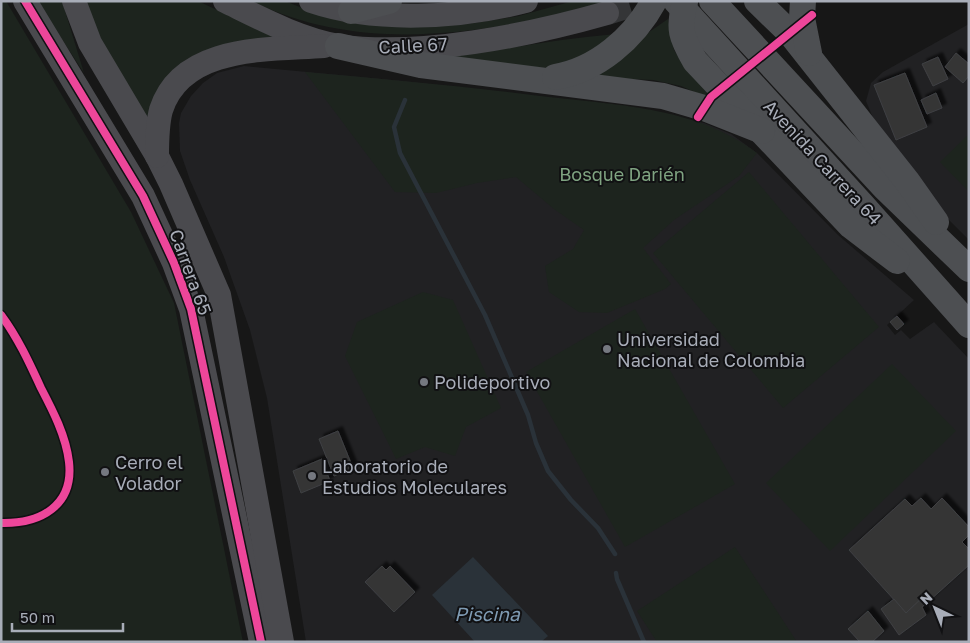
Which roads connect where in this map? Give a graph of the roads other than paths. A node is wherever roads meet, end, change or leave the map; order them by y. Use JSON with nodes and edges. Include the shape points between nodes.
{"nodes":[{"id":1,"x":25,"y":1,"type":"edge"},
{"id":2,"x":74,"y":1,"type":"edge"},
{"id":3,"x":225,"y":1,"type":"edge"},
{"id":4,"x":311,"y":1,"type":"edge"},
{"id":5,"x":389,"y":1,"type":"edge"},
{"id":6,"x":526,"y":1,"type":"edge"},
{"id":7,"x":634,"y":1,"type":"edge"},
{"id":8,"x":654,"y":1,"type":"edge"},
{"id":9,"x":676,"y":1,"type":"edge"},
{"id":10,"x":685,"y":1,"type":"edge"},
{"id":11,"x":712,"y":1,"type":"edge"},
{"id":12,"x":757,"y":1,"type":"edge"},
{"id":13,"x":803,"y":1,"type":"edge"},
{"id":14,"x":351,"y":11,"type":"junction"},
{"id":15,"x":606,"y":13,"type":"tunnel mouth"},
{"id":16,"x":790,"y":32,"type":"junction"},
{"id":17,"x":627,"y":37,"type":"junction"},
{"id":18,"x":338,"y":46,"type":"junction"},
{"id":19,"x":810,"y":59,"type":"junction"},
{"id":20,"x":542,"y":79,"type":"junction"},
{"id":21,"x":720,"y":89,"type":"junction"},
{"id":22,"x":762,"y":131,"type":"junction"},
{"id":23,"x":157,"y":156,"type":"junction"},
{"id":24,"x":969,"y":268,"type":"edge"},
{"id":25,"x":945,"y":298,"type":"junction"},
{"id":26,"x":969,"y":325,"type":"edge"},
{"id":27,"x":261,"y":642,"type":"edge"},
{"id":28,"x":282,"y":642,"type":"edge"}],
"edges":[{"from":1,"to":27,"type":"main road","name":"Carrera 65","via":[[143,196],[191,309]]},
{"from":2,"to":23,"type":"main road","name":"Carrera 65","via":[[90,44]]},
{"from":3,"to":18,"type":"main road","name":"Calle 67","via":[[278,26]]},
{"from":4,"to":14,"type":"main road","name":"Calle 67"},
{"from":5,"to":14,"type":"main road"},
{"from":6,"to":14,"type":"main road","name":"Calle 67","via":[[434,15]]},
{"from":7,"to":17,"type":"main road","via":[[634,19]]},
{"from":8,"to":17,"type":"main road"},
{"from":9,"to":25,"type":"main road","name":"Avenida Carrera 64"},
{"from":10,"to":21,"type":"main road","via":[[680,28],[682,38],[695,61]]},
{"from":11,"to":24,"type":"main road","name":"Avenida Carrera 64","via":[[885,188]]},
{"from":12,"to":16,"type":"main road"},
{"from":13,"to":19,"type":"main road","via":[[802,22]]},
{"from":15,"to":18,"type":"main road","name":"Calle 67","via":[[485,40],[403,48]]},
{"from":16,"to":19,"type":"main road"},
{"from":16,"to":21,"type":"main road","via":[[754,15],[738,16],[725,22],[716,30],[708,50],[709,62]]},
{"from":17,"to":20,"type":"main road","via":[[592,65]]},
{"from":18,"to":20,"type":"main road","via":[[421,65]]},
{"from":18,"to":23,"type":"main road","via":[[235,53],[201,65],[168,95],[161,110]]},
{"from":19,"to":24,"type":"main road","via":[[907,180]]},
{"from":20,"to":22,"type":"main road","via":[[663,96]]},
{"from":21,"to":22,"type":"main road"},
{"from":22,"to":25,"type":"main road","via":[[850,226]]},
{"from":23,"to":28,"type":"main road","name":"Carrera 65","via":[[219,294]]},
{"from":25,"to":26,"type":"main road","name":"Avenida Carrera 64"}]}
